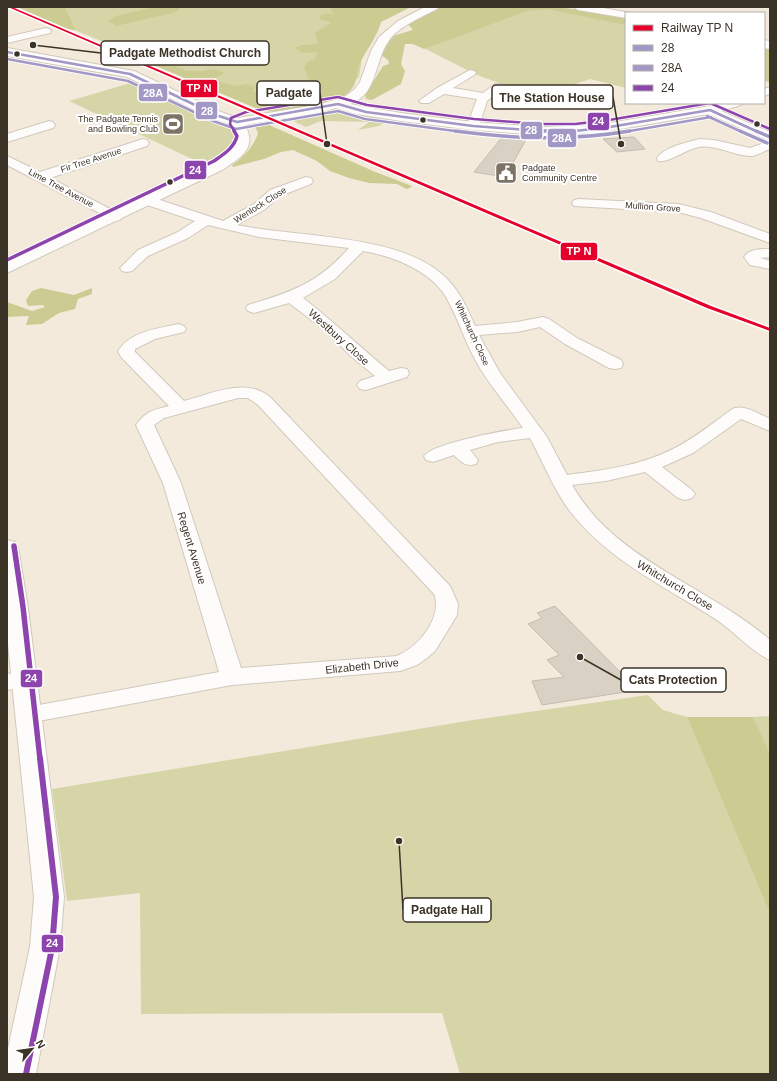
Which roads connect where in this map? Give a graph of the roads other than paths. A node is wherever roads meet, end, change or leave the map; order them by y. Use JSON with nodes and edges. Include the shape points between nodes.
{"nodes":[{"id":1,"x":433,"y":7,"type":"edge"},
{"id":2,"x":578,"y":7,"type":"edge"},
{"id":3,"x":625,"y":15,"type":"edge"},
{"id":4,"x":46,"y":31,"type":"dead end"},
{"id":5,"x":7,"y":40,"type":"edge"},
{"id":6,"x":7,"y":52,"type":"edge"},
{"id":7,"x":470,"y":73,"type":"dead end"},
{"id":8,"x":499,"y":86,"type":"dead end"},
{"id":9,"x":441,"y":90,"type":"junction"},
{"id":10,"x":484,"y":97,"type":"junction"},
{"id":11,"x":425,"y":101,"type":"dead end"},
{"id":12,"x":338,"y":104,"type":"junction"},
{"id":13,"x":733,"y":104,"type":"edge"},
{"id":14,"x":710,"y":110,"type":"junction"},
{"id":15,"x":237,"y":122,"type":"junction"},
{"id":16,"x":49,"y":125,"type":"dead end"},
{"id":17,"x":474,"y":126,"type":"junction"},
{"id":18,"x":770,"y":137,"type":"edge"},
{"id":19,"x":7,"y":138,"type":"edge"},
{"id":20,"x":143,"y":143,"type":"dead end"},
{"id":21,"x":770,"y":145,"type":"edge"},
{"id":22,"x":663,"y":158,"type":"dead end"},
{"id":23,"x":7,"y":160,"type":"edge"},
{"id":24,"x":39,"y":177,"type":"junction"},
{"id":25,"x":303,"y":185,"type":"dead end"},
{"id":26,"x":149,"y":201,"type":"junction"},
{"id":27,"x":572,"y":202,"type":"dead end"},
{"id":28,"x":678,"y":208,"type":"junction"},
{"id":29,"x":115,"y":217,"type":"junction"},
{"id":30,"x":654,"y":220,"type":"dead end"},
{"id":31,"x":204,"y":221,"type":"junction"},
{"id":32,"x":224,"y":226,"type":"junction"},
{"id":33,"x":770,"y":239,"type":"edge"},
{"id":34,"x":360,"y":245,"type":"junction"},
{"id":35,"x":770,"y":253,"type":"edge"},
{"id":36,"x":136,"y":263,"type":"dead end"},
{"id":37,"x":770,"y":265,"type":"edge"},
{"id":38,"x":7,"y":268,"type":"edge"},
{"id":39,"x":292,"y":297,"type":"junction"},
{"id":40,"x":254,"y":308,"type":"dead end"},
{"id":41,"x":559,"y":317,"type":"dead end"},
{"id":42,"x":543,"y":322,"type":"junction"},
{"id":43,"x":178,"y":329,"type":"dead end"},
{"id":44,"x":469,"y":331,"type":"junction"},
{"id":45,"x":615,"y":364,"type":"dead end"},
{"id":46,"x":366,"y":384,"type":"dead end"},
{"id":47,"x":181,"y":408,"type":"junction"},
{"id":48,"x":770,"y":426,"type":"edge"},
{"id":49,"x":534,"y":432,"type":"junction"},
{"id":50,"x":433,"y":456,"type":"dead end"},
{"id":51,"x":649,"y":466,"type":"junction"},
{"id":52,"x":561,"y":481,"type":"junction"},
{"id":53,"x":685,"y":494,"type":"dead end"},
{"id":54,"x":7,"y":546,"type":"edge"},
{"id":55,"x":770,"y":652,"type":"edge"},
{"id":56,"x":232,"y":677,"type":"junction"},
{"id":57,"x":15,"y":681,"type":"edge"},
{"id":58,"x":28,"y":715,"type":"junction"},
{"id":59,"x":19,"y":1074,"type":"edge"}],
"edges":[{"from":1,"to":12,"type":"street","via":[[408,19],[383,39],[366,82],[354,97]]},
{"from":2,"to":3,"type":"street"},
{"from":4,"to":5,"type":"street"},
{"from":6,"to":15,"type":"street","via":[[130,74],[216,115]]},
{"from":7,"to":9,"type":"street"},
{"from":8,"to":10,"type":"street"},
{"from":9,"to":10,"type":"street"},
{"from":9,"to":11,"type":"street"},
{"from":10,"to":17,"type":"street","via":[[478,107]]},
{"from":12,"to":15,"type":"street"},
{"from":12,"to":17,"type":"street","via":[[366,112]]},
{"from":13,"to":14,"type":"street"},
{"from":14,"to":17,"type":"street","via":[[584,130],[541,131]]},
{"from":14,"to":18,"type":"street"},
{"from":15,"to":26,"type":"street","via":[[244,135],[244,141],[236,154],[204,174]]},
{"from":16,"to":19,"type":"street"},
{"from":20,"to":24,"type":"street","name":"Fir Tree Avenue"},
{"from":21,"to":22,"type":"street","via":[[751,152],[700,143],[679,149]]},
{"from":23,"to":24,"type":"street","name":"Lime Tree Avenue"},
{"from":24,"to":29,"type":"street","name":"Lime Tree Avenue"},
{"from":25,"to":32,"type":"street","name":"Wenlock Close","via":[[275,193],[259,207]]},
{"from":26,"to":29,"type":"street"},
{"from":26,"to":31,"type":"street","name":"Whitchurch Close"},
{"from":27,"to":28,"type":"street","name":"Mullion Grove"},
{"from":28,"to":30,"type":"street"},
{"from":28,"to":33,"type":"street","name":"Mullion Grove","via":[[706,215]]},
{"from":29,"to":38,"type":"street"},
{"from":31,"to":32,"type":"street","name":"Whitchurch Close"},
{"from":31,"to":36,"type":"street","via":[[183,235],[143,253]]},
{"from":32,"to":34,"type":"street","name":"Whitchurch Close","via":[[280,236]]},
{"from":34,"to":39,"type":"street","via":[[345,264],[330,276]]},
{"from":34,"to":44,"type":"street","name":"Whitchurch Close","via":[[406,259],[436,276],[455,297]]},
{"from":35,"to":37,"type":"street","via":[[751,257],[755,262]]},
{"from":39,"to":40,"type":"street"},
{"from":39,"to":46,"type":"street","name":"Westbury Close","via":[[328,325],[358,354],[393,375]]},
{"from":41,"to":42,"type":"street"},
{"from":42,"to":44,"type":"street"},
{"from":42,"to":45,"type":"street","via":[[571,341]]},
{"from":43,"to":47,"type":"street","via":[[136,341],[127,347],[126,351]]},
{"from":44,"to":49,"type":"street","name":"Whitchurch Close","via":[[487,366]]},
{"from":47,"to":56,"type":"street","name":"Regent Avenue","via":[[153,416],[146,422],[145,428],[172,483]]},
{"from":47,"to":56,"type":"street","name":"Elizabeth Drive","via":[[234,393],[250,393],[264,401],[443,592],[447,600],[448,610],[445,618],[423,650],[413,658],[400,663]]},
{"from":48,"to":51,"type":"street","via":[[747,407],[691,446]]},
{"from":49,"to":50,"type":"street","via":[[497,437],[463,454]]},
{"from":49,"to":52,"type":"street","name":"Whitchurch Close"},
{"from":51,"to":52,"type":"street","via":[[603,476]]},
{"from":51,"to":53,"type":"street"},
{"from":52,"to":55,"type":"street","name":"Whitchurch Close","via":[[571,499],[587,518],[628,556],[664,581],[740,626]]},
{"from":54,"to":57,"type":"street","via":[[16,608]]},
{"from":56,"to":58,"type":"street","name":"Elizabeth Drive"},
{"from":57,"to":58,"type":"street"},
{"from":58,"to":59,"type":"street","via":[[48,897],[45,948]]}]}
